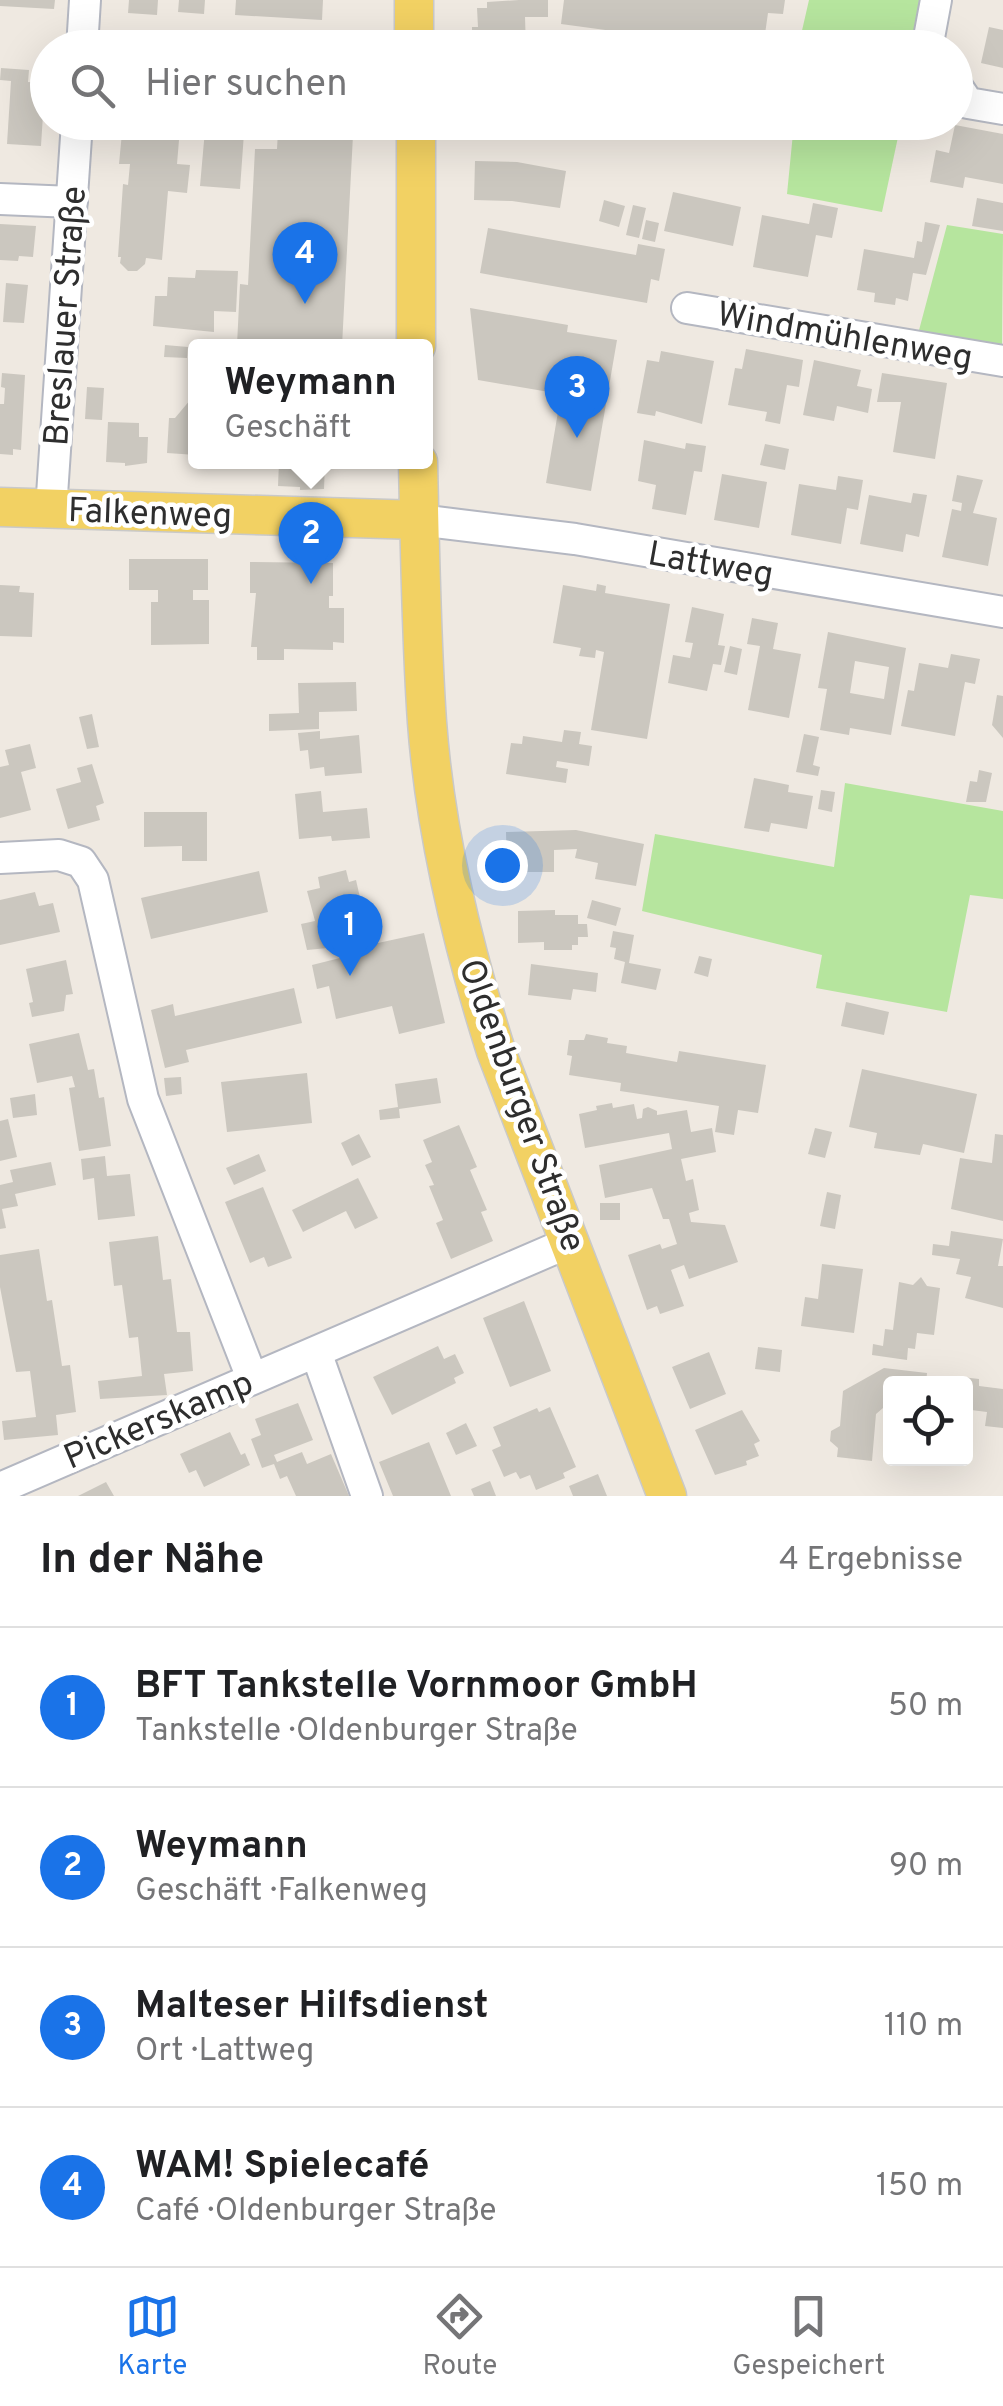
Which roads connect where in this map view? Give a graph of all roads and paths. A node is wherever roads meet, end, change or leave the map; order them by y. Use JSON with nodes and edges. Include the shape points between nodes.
{"nodes":[{"id":1,"x":85,"y":0,"type":"edge"},
{"id":2,"x":414,"y":0,"type":"edge"},
{"id":3,"x":936,"y":0,"type":"edge"},
{"id":4,"x":83,"y":30,"type":"edge"},
{"id":5,"x":414,"y":30,"type":"edge"},
{"id":6,"x":930,"y":30,"type":"edge"},
{"id":7,"x":973,"y":104,"type":"edge"},
{"id":8,"x":1003,"y":109,"type":"edge"},
{"id":9,"x":76,"y":140,"type":"edge"},
{"id":10,"x":416,"y":140,"type":"edge"},
{"id":11,"x":0,"y":199,"type":"edge"},
{"id":12,"x":72,"y":202,"type":"junction"},
{"id":13,"x":687,"y":308,"type":"dead end"},
{"id":14,"x":416,"y":339,"type":"edge"},
{"id":15,"x":1003,"y":362,"type":"edge"},
{"id":16,"x":418,"y":469,"type":"edge"},
{"id":17,"x":0,"y":507,"type":"edge"},
{"id":18,"x":51,"y":510,"type":"junction"},
{"id":19,"x":419,"y":520,"type":"junction"},
{"id":20,"x":1003,"y":612,"type":"edge"},
{"id":21,"x":0,"y":858,"type":"edge"},
{"id":22,"x":570,"y":1242,"type":"junction"},
{"id":23,"x":316,"y":1352,"type":"junction"},
{"id":24,"x":252,"y":1378,"type":"junction"},
{"id":25,"x":0,"y":1488,"type":"edge"},
{"id":26,"x":367,"y":1496,"type":"edge"},
{"id":27,"x":668,"y":1496,"type":"edge"}],
"edges":[{"from":1,"to":4,"type":"street"},
{"from":2,"to":5,"type":"main road"},
{"from":3,"to":6,"type":"street"},
{"from":7,"to":8,"type":"street"},
{"from":9,"to":12,"type":"street","name":"Breslauer Straße"},
{"from":10,"to":14,"type":"main road"},
{"from":11,"to":12,"type":"street"},
{"from":12,"to":18,"type":"street","name":"Breslauer Straße"},
{"from":13,"to":15,"type":"street","name":"Windmühlenweg"},
{"from":16,"to":19,"type":"main road","name":"Oldenburger Straße"},
{"from":17,"to":18,"type":"main road","name":"Falkenweg"},
{"from":18,"to":19,"type":"main road","name":"Falkenweg"},
{"from":19,"to":20,"type":"street","name":"Lattweg"},
{"from":19,"to":22,"type":"main road","name":"Oldenburger Straße","via":[[427,725],[458,911],[496,1051]]},
{"from":21,"to":24,"type":"street","via":[[59,855],[81,862],[92,880],[142,1099]]},
{"from":22,"to":23,"type":"street","name":"Pickerskamp"},
{"from":22,"to":27,"type":"main road","name":"Oldenburger Straße"},
{"from":23,"to":24,"type":"street","name":"Pickerskamp"},
{"from":23,"to":26,"type":"street"},
{"from":24,"to":25,"type":"street","name":"Pickerskamp"}]}
